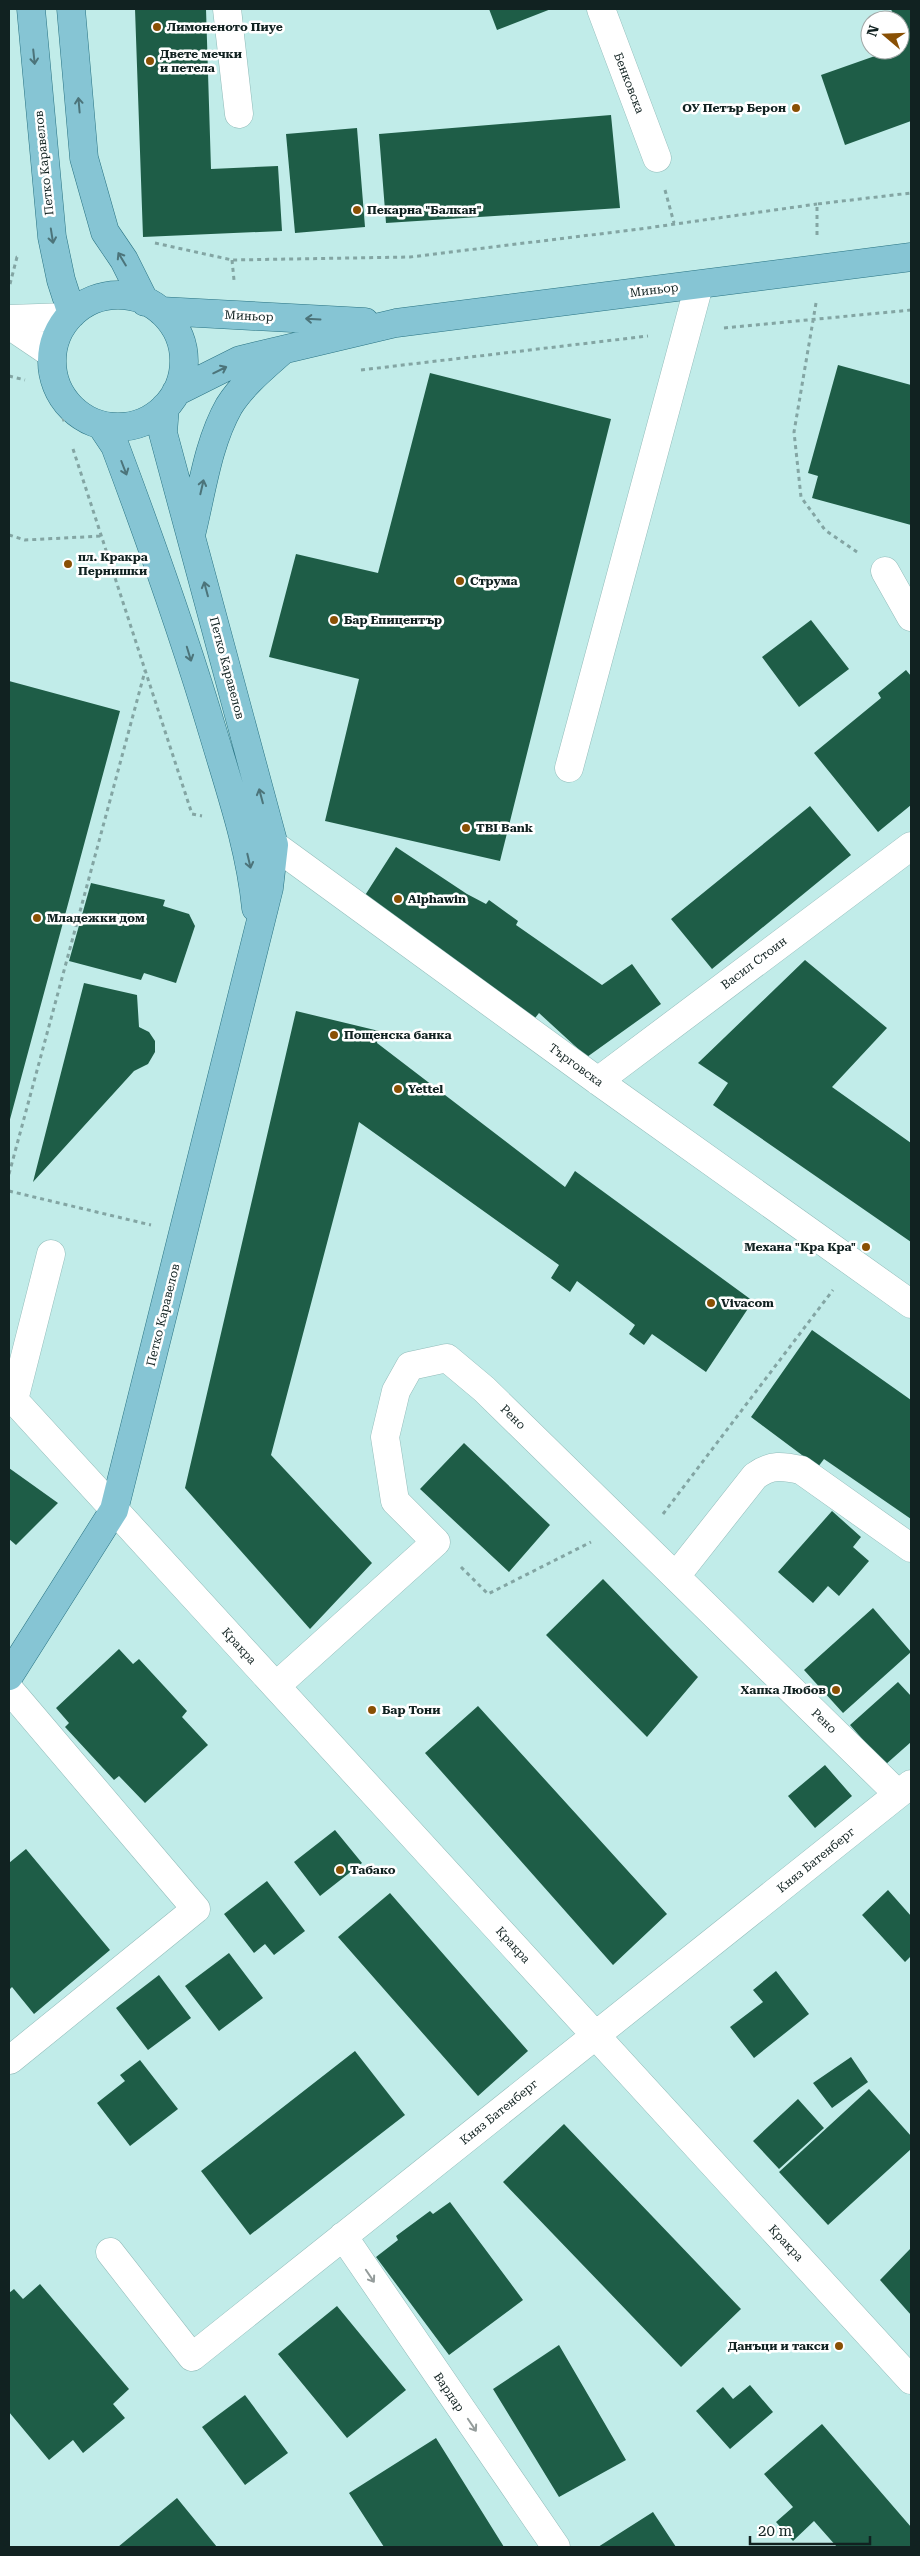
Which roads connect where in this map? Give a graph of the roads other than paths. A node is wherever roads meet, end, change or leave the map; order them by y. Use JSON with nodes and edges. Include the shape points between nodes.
{"nodes":[{"id":1,"x":31,"y":9,"type":"edge"},
{"id":2,"x":71,"y":9,"type":"edge"},
{"id":3,"x":227,"y":9,"type":"edge"},
{"id":4,"x":601,"y":9,"type":"edge"},
{"id":5,"x":239,"y":114,"type":"dead end"},
{"id":6,"x":657,"y":158,"type":"dead end"},
{"id":7,"x":911,"y":257,"type":"edge"},
{"id":8,"x":699,"y":285,"type":"junction"},
{"id":9,"x":153,"y":306,"type":"junction"},
{"id":10,"x":70,"y":316,"type":"junction"},
{"id":11,"x":9,"y":319,"type":"edge"},
{"id":12,"x":396,"y":323,"type":"junction"},
{"id":13,"x":9,"y":325,"type":"edge"},
{"id":14,"x":283,"y":351,"type":"junction"},
{"id":15,"x":52,"y":354,"type":"junction"},
{"id":16,"x":170,"y":399,"type":"junction"},
{"id":17,"x":102,"y":425,"type":"junction"},
{"id":18,"x":191,"y":535,"type":"junction"},
{"id":19,"x":885,"y":571,"type":"road end"},
{"id":20,"x":911,"y":617,"type":"edge"},
{"id":21,"x":569,"y":768,"type":"dead end"},
{"id":22,"x":242,"y":826,"type":"junction"},
{"id":23,"x":274,"y":845,"type":"junction"},
{"id":24,"x":911,"y":846,"type":"edge"},
{"id":25,"x":258,"y":929,"type":"junction"},
{"id":26,"x":598,"y":1081,"type":"junction"},
{"id":27,"x":51,"y":1254,"type":"dead end"},
{"id":28,"x":911,"y":1304,"type":"edge"},
{"id":29,"x":12,"y":1397,"type":"edge"},
{"id":30,"x":114,"y":1510,"type":"junction"},
{"id":31,"x":911,"y":1548,"type":"edge"},
{"id":32,"x":676,"y":1576,"type":"junction"},
{"id":33,"x":9,"y":1676,"type":"edge"},
{"id":34,"x":276,"y":1686,"type":"junction"},
{"id":35,"x":9,"y":1689,"type":"edge"},
{"id":36,"x":905,"y":1789,"type":"edge"},
{"id":37,"x":596,"y":2035,"type":"junction"},
{"id":38,"x":10,"y":2060,"type":"dead end"},
{"id":39,"x":343,"y":2236,"type":"junction"},
{"id":40,"x":110,"y":2252,"type":"dead end"},
{"id":41,"x":911,"y":2380,"type":"edge"},
{"id":42,"x":556,"y":2547,"type":"edge"}],
"edges":[{"from":1,"to":10,"type":"main road","name":"Петко Каравелов","one_way":true,"via":[[52,237]]},
{"from":9,"to":2,"type":"main road","one_way":true,"via":[[105,232],[84,158]]},
{"from":3,"to":5,"type":"street"},
{"from":4,"to":6,"type":"street","name":"Бенковска"},
{"from":7,"to":8,"type":"main road","name":"Миньор"},
{"from":8,"to":12,"type":"main road","name":"Миньор"},
{"from":8,"to":21,"type":"street"},
{"from":9,"to":10,"type":"main road","via":[[128,296],[103,297],[90,301]]},
{"from":12,"to":9,"type":"main road","name":"Миньор","one_way":true},
{"from":9,"to":16,"type":"main road","via":[[178,335],[182,349],[181,378]]},
{"from":10,"to":11,"type":"street"},
{"from":10,"to":15,"type":"main road","via":[[55,341]]},
{"from":12,"to":14,"type":"main road","name":"Миньор"},
{"from":13,"to":15,"type":"street"},
{"from":16,"to":14,"type":"main road","name":"Миньор","one_way":true,"via":[[240,360]]},
{"from":18,"to":14,"type":"main road","one_way":true,"via":[[208,461],[230,405]]},
{"from":15,"to":17,"type":"main road","via":[[54,377],[64,398],[80,415]]},
{"from":16,"to":17,"type":"main road","via":[[142,422],[128,426]]},
{"from":16,"to":18,"type":"main road","name":"Петко Каравелов","via":[[163,433]]},
{"from":17,"to":22,"type":"main road","name":"Петко Каравелов","one_way":true,"via":[[115,446],[168,587]]},
{"from":23,"to":18,"type":"main road","name":"Петко Каравелов","one_way":true},
{"from":19,"to":20,"type":"street"},
{"from":22,"to":23,"type":"street","name":"Търговска"},
{"from":22,"to":25,"type":"main road","name":"Петко Каравелов","one_way":true,"via":[[253,875]]},
{"from":23,"to":25,"type":"main road","name":"Петко Каравелов","via":[[270,888]]},
{"from":23,"to":26,"type":"street","name":"Търговска"},
{"from":24,"to":26,"type":"street","name":"Васил Стоин"},
{"from":25,"to":30,"type":"main road","name":"Петко Каравелов"},
{"from":26,"to":28,"type":"street","name":"Търговска"},
{"from":27,"to":29,"type":"street"},
{"from":29,"to":30,"type":"street","name":"Кракра"},
{"from":30,"to":33,"type":"main road","name":"Петко Каравелов"},
{"from":30,"to":34,"type":"street","name":"Кракра"},
{"from":31,"to":32,"type":"street","via":[[802,1470],[781,1465],[766,1468],[755,1476]]},
{"from":32,"to":34,"type":"street","name":"Рено","via":[[484,1389],[446,1358],[410,1366],[396,1391],[385,1437],[396,1500],[436,1542]]},
{"from":32,"to":36,"type":"street","name":"Рено"},
{"from":34,"to":37,"type":"street","name":"Кракра"},
{"from":35,"to":38,"type":"street","via":[[196,1909]]},
{"from":36,"to":37,"type":"street","name":"Княз Батенберг"},
{"from":37,"to":39,"type":"street","name":"Княз Батенберг"},
{"from":37,"to":41,"type":"street","name":"Кракра"},
{"from":39,"to":40,"type":"street","name":"Княз Батенберг","via":[[192,2357]]},
{"from":39,"to":42,"type":"street","name":"Вардар","one_way":true}]}
